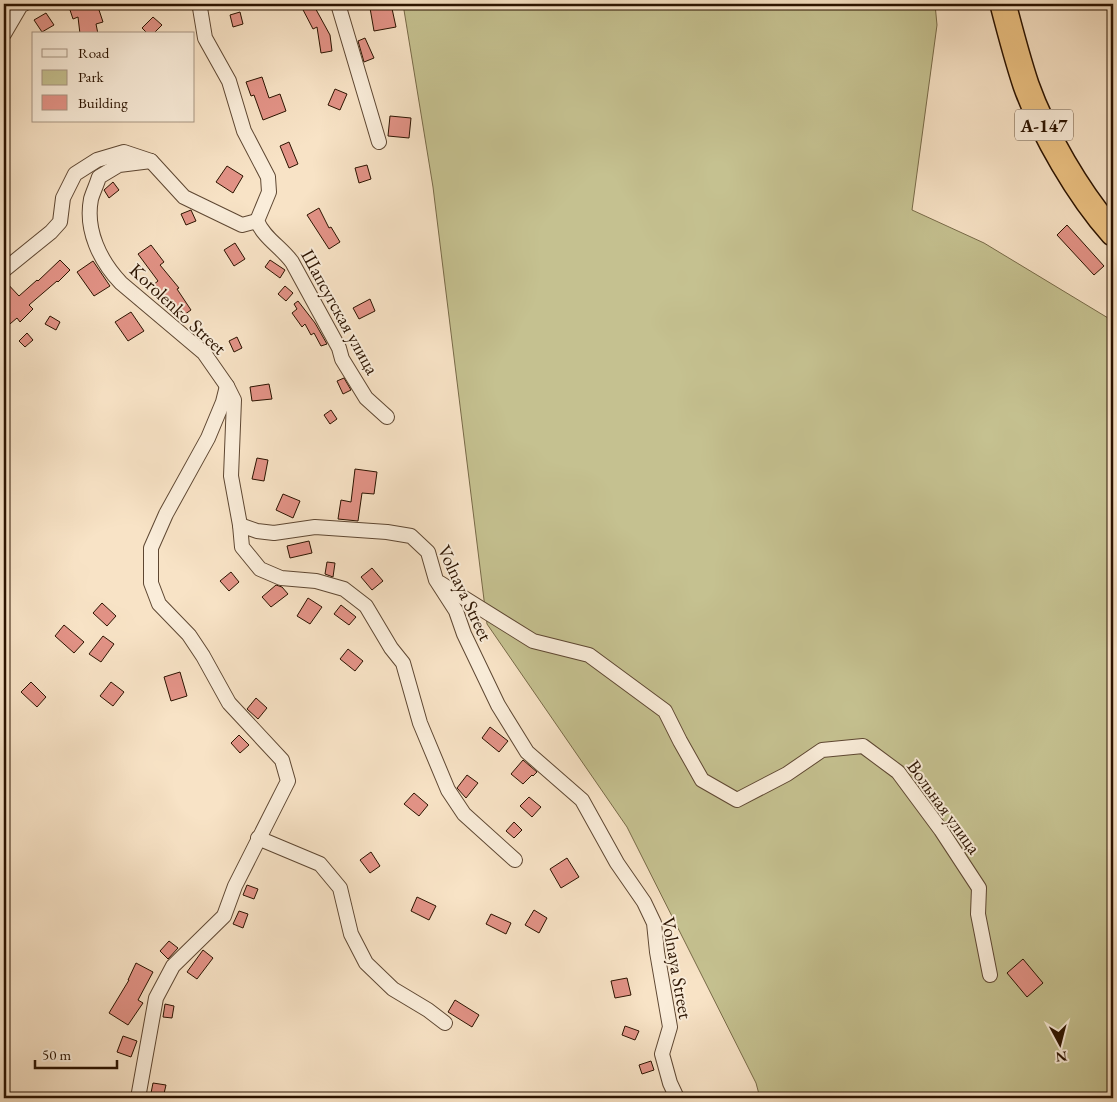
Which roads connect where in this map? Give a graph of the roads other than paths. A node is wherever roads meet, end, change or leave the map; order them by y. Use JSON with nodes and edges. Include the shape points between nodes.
{"nodes":[{"id":1,"x":24,"y":4,"type":"edge"},
{"id":2,"x":202,"y":4,"type":"edge"},
{"id":3,"x":338,"y":4,"type":"edge"},
{"id":4,"x":1003,"y":4,"type":"edge"},
{"id":5,"x":4,"y":34,"type":"edge"},
{"id":6,"x":379,"y":142,"type":"dead end"},
{"id":7,"x":151,"y":161,"type":"junction"},
{"id":8,"x":257,"y":221,"type":"junction"},
{"id":9,"x":1113,"y":233,"type":"edge"},
{"id":10,"x":4,"y":270,"type":"edge"},
{"id":11,"x":228,"y":386,"type":"junction"},
{"id":12,"x":387,"y":417,"type":"dead end"},
{"id":13,"x":240,"y":524,"type":"junction"},
{"id":14,"x":436,"y":580,"type":"junction"},
{"id":15,"x":258,"y":838,"type":"junction"},
{"id":16,"x":515,"y":860,"type":"dead end"},
{"id":17,"x":990,"y":975,"type":"dead end"},
{"id":18,"x":445,"y":1023,"type":"dead end"},
{"id":19,"x":138,"y":1098,"type":"edge"},
{"id":20,"x":676,"y":1098,"type":"edge"}],
"edges":[{"from":1,"to":5,"type":"street"},
{"from":2,"to":8,"type":"street","via":[[205,38],[229,81],[244,132],[268,178],[269,192]]},
{"from":3,"to":6,"type":"street"},
{"from":4,"to":9,"type":"highway","number":"А-147","via":[[1027,86],[1053,144]]},
{"from":7,"to":8,"type":"street","via":[[184,197],[242,225]]},
{"from":7,"to":10,"type":"street","via":[[124,152],[97,160],[75,174],[62,198],[60,222]]},
{"from":7,"to":11,"type":"street","name":"Korolenko Street","via":[[119,165],[99,177],[91,199],[90,225],[96,245],[110,271],[204,353]]},
{"from":8,"to":12,"type":"street","name":"Шапсугская улица","via":[[270,241],[292,262],[366,398]]},
{"from":11,"to":13,"type":"street","name":"Korolenko Street","via":[[234,400],[231,476]]},
{"from":11,"to":15,"type":"street","via":[[208,438],[151,548],[151,583],[159,604],[189,635],[229,703],[282,760],[288,781]]},
{"from":13,"to":14,"type":"street","name":"Volnaya Street","via":[[274,533],[315,527],[411,536],[428,552]]},
{"from":13,"to":16,"type":"street","via":[[242,547],[260,569],[281,578],[316,581],[344,589],[366,606],[403,663],[420,723],[448,790],[464,814]]},
{"from":14,"to":17,"type":"street","name":"Вольная улица","via":[[532,642],[589,655],[665,711],[702,780],[737,800],[787,774],[822,750],[863,746],[898,772],[978,888],[978,914]]},
{"from":14,"to":20,"type":"street","name":"Volnaya Street","via":[[456,611],[498,705],[527,752],[582,800],[654,923],[670,1027],[662,1054]]},
{"from":15,"to":18,"type":"street","via":[[320,864],[340,888],[351,934],[366,963],[393,989]]},
{"from":15,"to":19,"type":"street","via":[[224,916],[173,966],[156,998]]}]}
